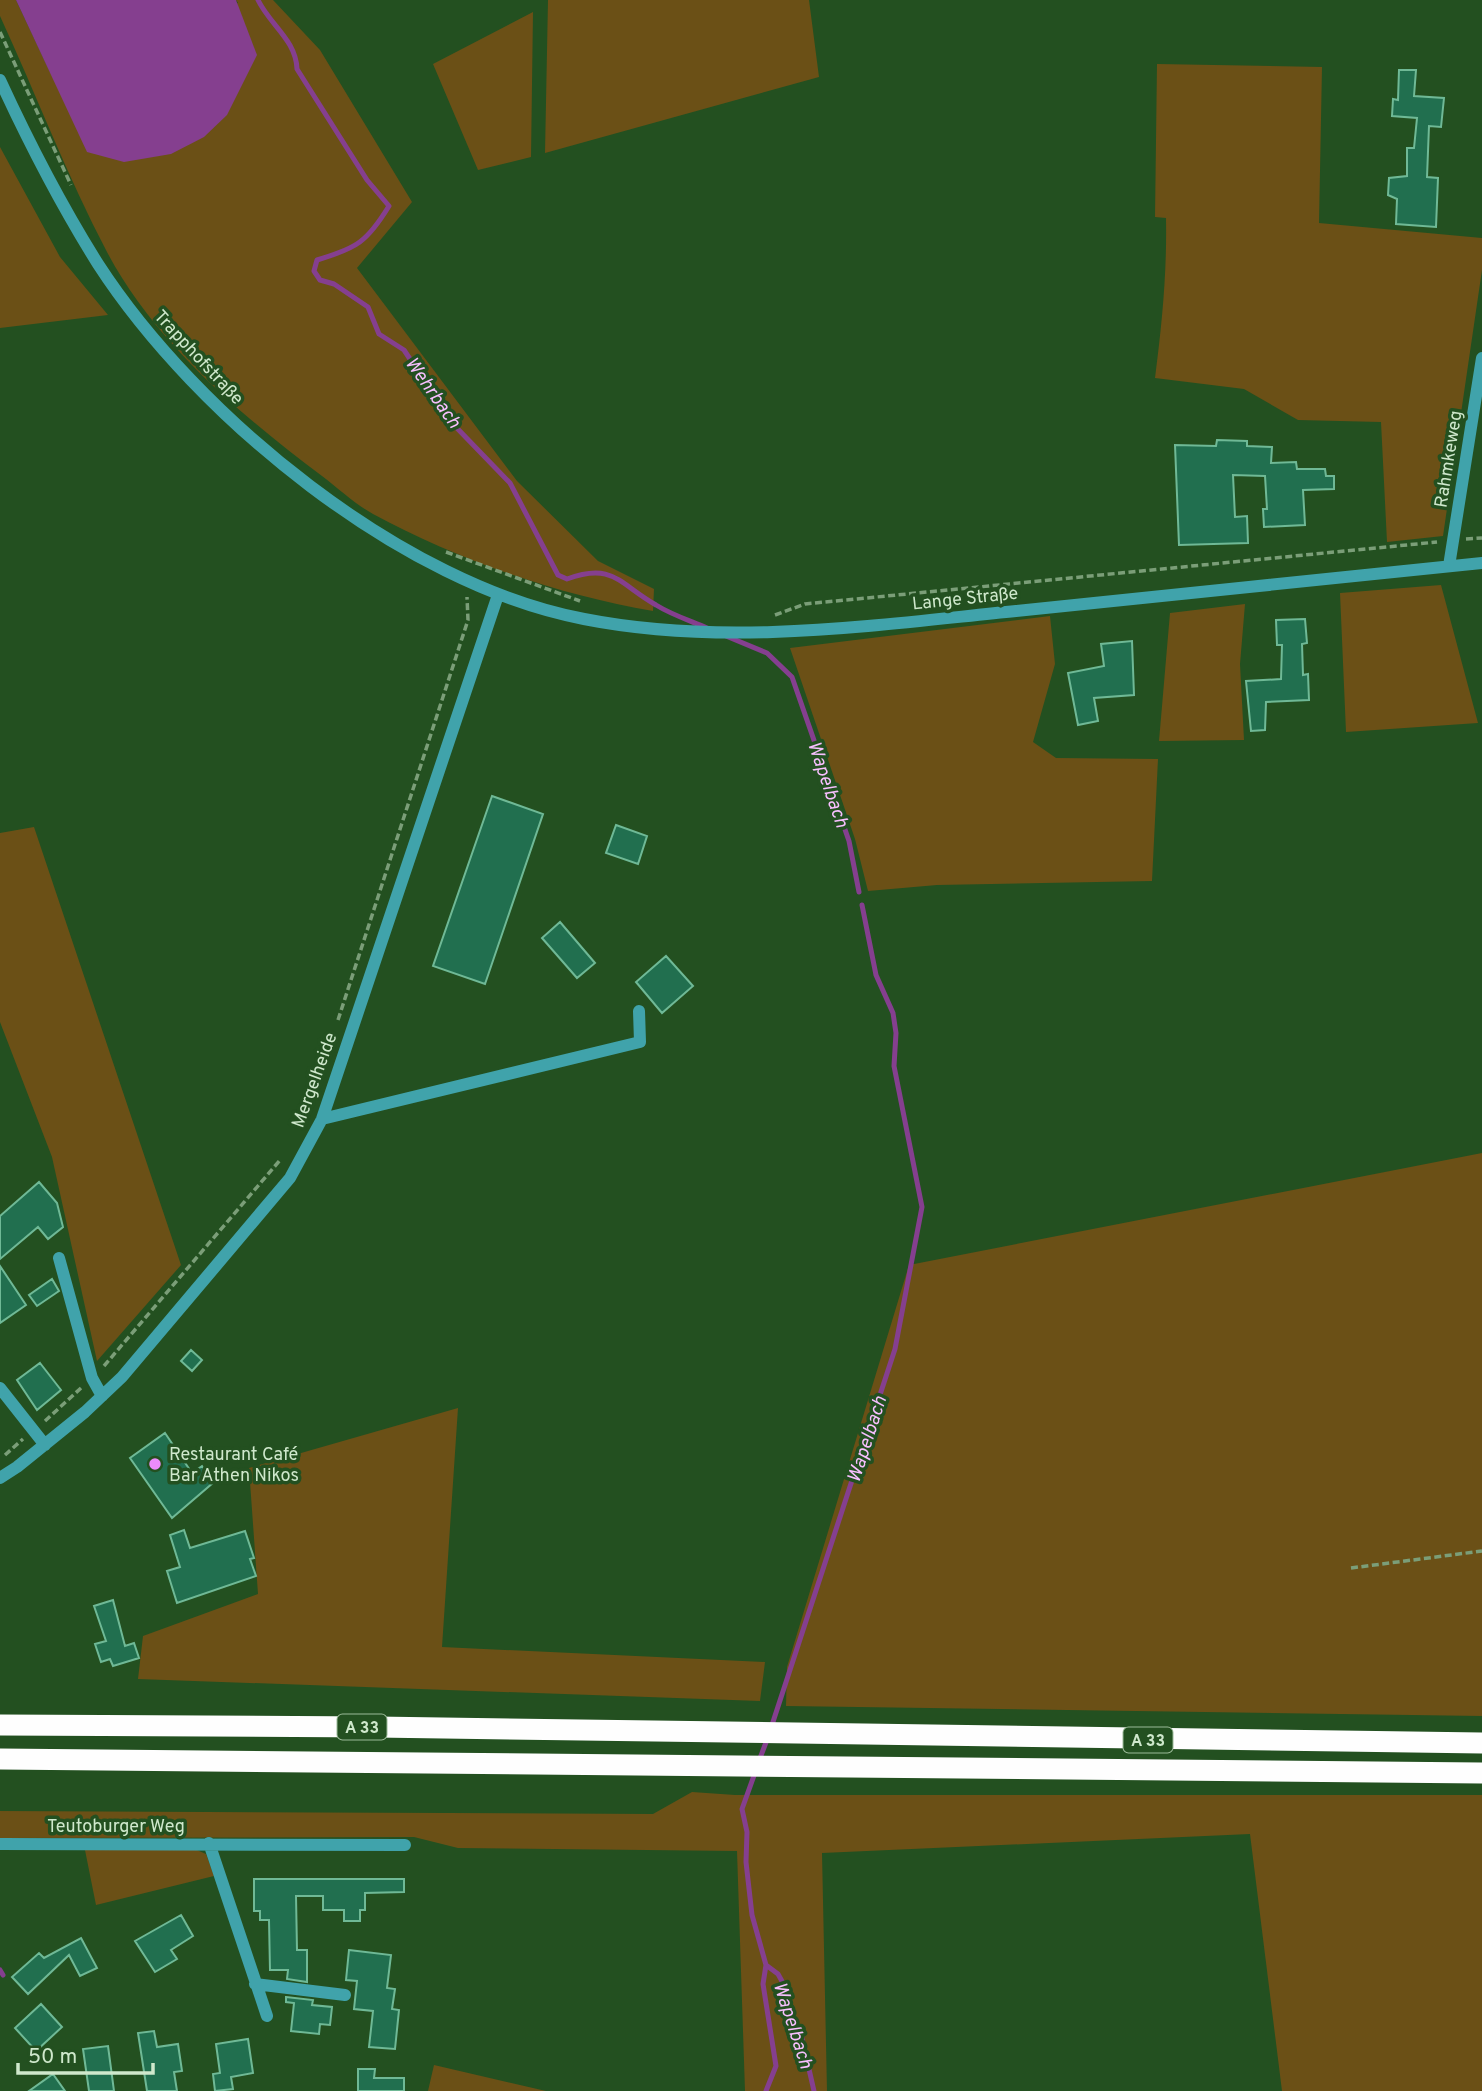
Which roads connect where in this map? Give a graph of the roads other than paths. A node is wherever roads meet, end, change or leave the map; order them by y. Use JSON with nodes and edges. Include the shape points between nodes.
{"nodes":[{"id":1,"x":0,"y":80,"type":"edge"},
{"id":2,"x":1482,"y":358,"type":"edge"},
{"id":3,"x":1482,"y":563,"type":"edge"},
{"id":4,"x":1449,"y":566,"type":"junction"},
{"id":5,"x":458,"y":578,"type":"joint"},
{"id":6,"x":498,"y":595,"type":"junction"},
{"id":7,"x":639,"y":1011,"type":"dead end"},
{"id":8,"x":322,"y":1119,"type":"junction"},
{"id":9,"x":59,"y":1258,"type":"dead end"},
{"id":10,"x":0,"y":1388,"type":"edge"},
{"id":11,"x":102,"y":1396,"type":"junction"},
{"id":12,"x":45,"y":1445,"type":"junction"},
{"id":13,"x":0,"y":1478,"type":"edge"},
{"id":14,"x":0,"y":1725,"type":"edge"},
{"id":15,"x":1482,"y":1743,"type":"edge"},
{"id":16,"x":0,"y":1759,"type":"edge"},
{"id":17,"x":1482,"y":1773,"type":"edge"},
{"id":18,"x":209,"y":1843,"type":"junction"},
{"id":19,"x":0,"y":1844,"type":"edge"},
{"id":20,"x":405,"y":1845,"type":"dead end"},
{"id":21,"x":255,"y":1984,"type":"junction"},
{"id":22,"x":345,"y":1995,"type":"dead end"},
{"id":23,"x":267,"y":2016,"type":"dead end"}],
"edges":[{"from":1,"to":5,"type":"street","name":"Trapphofstraße","via":[[49,181],[100,266],[181,367],[261,446],[364,524]]},
{"from":2,"to":4,"type":"street","name":"Rahmkeweg"},
{"from":3,"to":4,"type":"street","name":"Lange Straße"},
{"from":4,"to":6,"type":"street","name":"Lange Straße","via":[[788,631],[672,629],[583,619]]},
{"from":5,"to":6,"type":"street","name":"Lange Straße"},
{"from":6,"to":8,"type":"street","name":"Mergelheide"},
{"from":7,"to":8,"type":"street","via":[[639,1042]]},
{"from":8,"to":11,"type":"street","name":"Mergelheide","via":[[290,1178]]},
{"from":9,"to":11,"type":"street","via":[[92,1378]]},
{"from":10,"to":12,"type":"street"},
{"from":11,"to":12,"type":"street","name":"Mergelheide"},
{"from":12,"to":13,"type":"street","name":"Mergelheide"},
{"from":14,"to":15,"type":"highway","number":"A 33"},
{"from":16,"to":17,"type":"highway","number":"A 33"},
{"from":18,"to":19,"type":"street","name":"Teutoburger Weg"},
{"from":18,"to":20,"type":"street"},
{"from":18,"to":21,"type":"street","name":"Teutoburger Weg"},
{"from":21,"to":22,"type":"street"},
{"from":21,"to":23,"type":"street","name":"Teutoburger Weg"}]}
